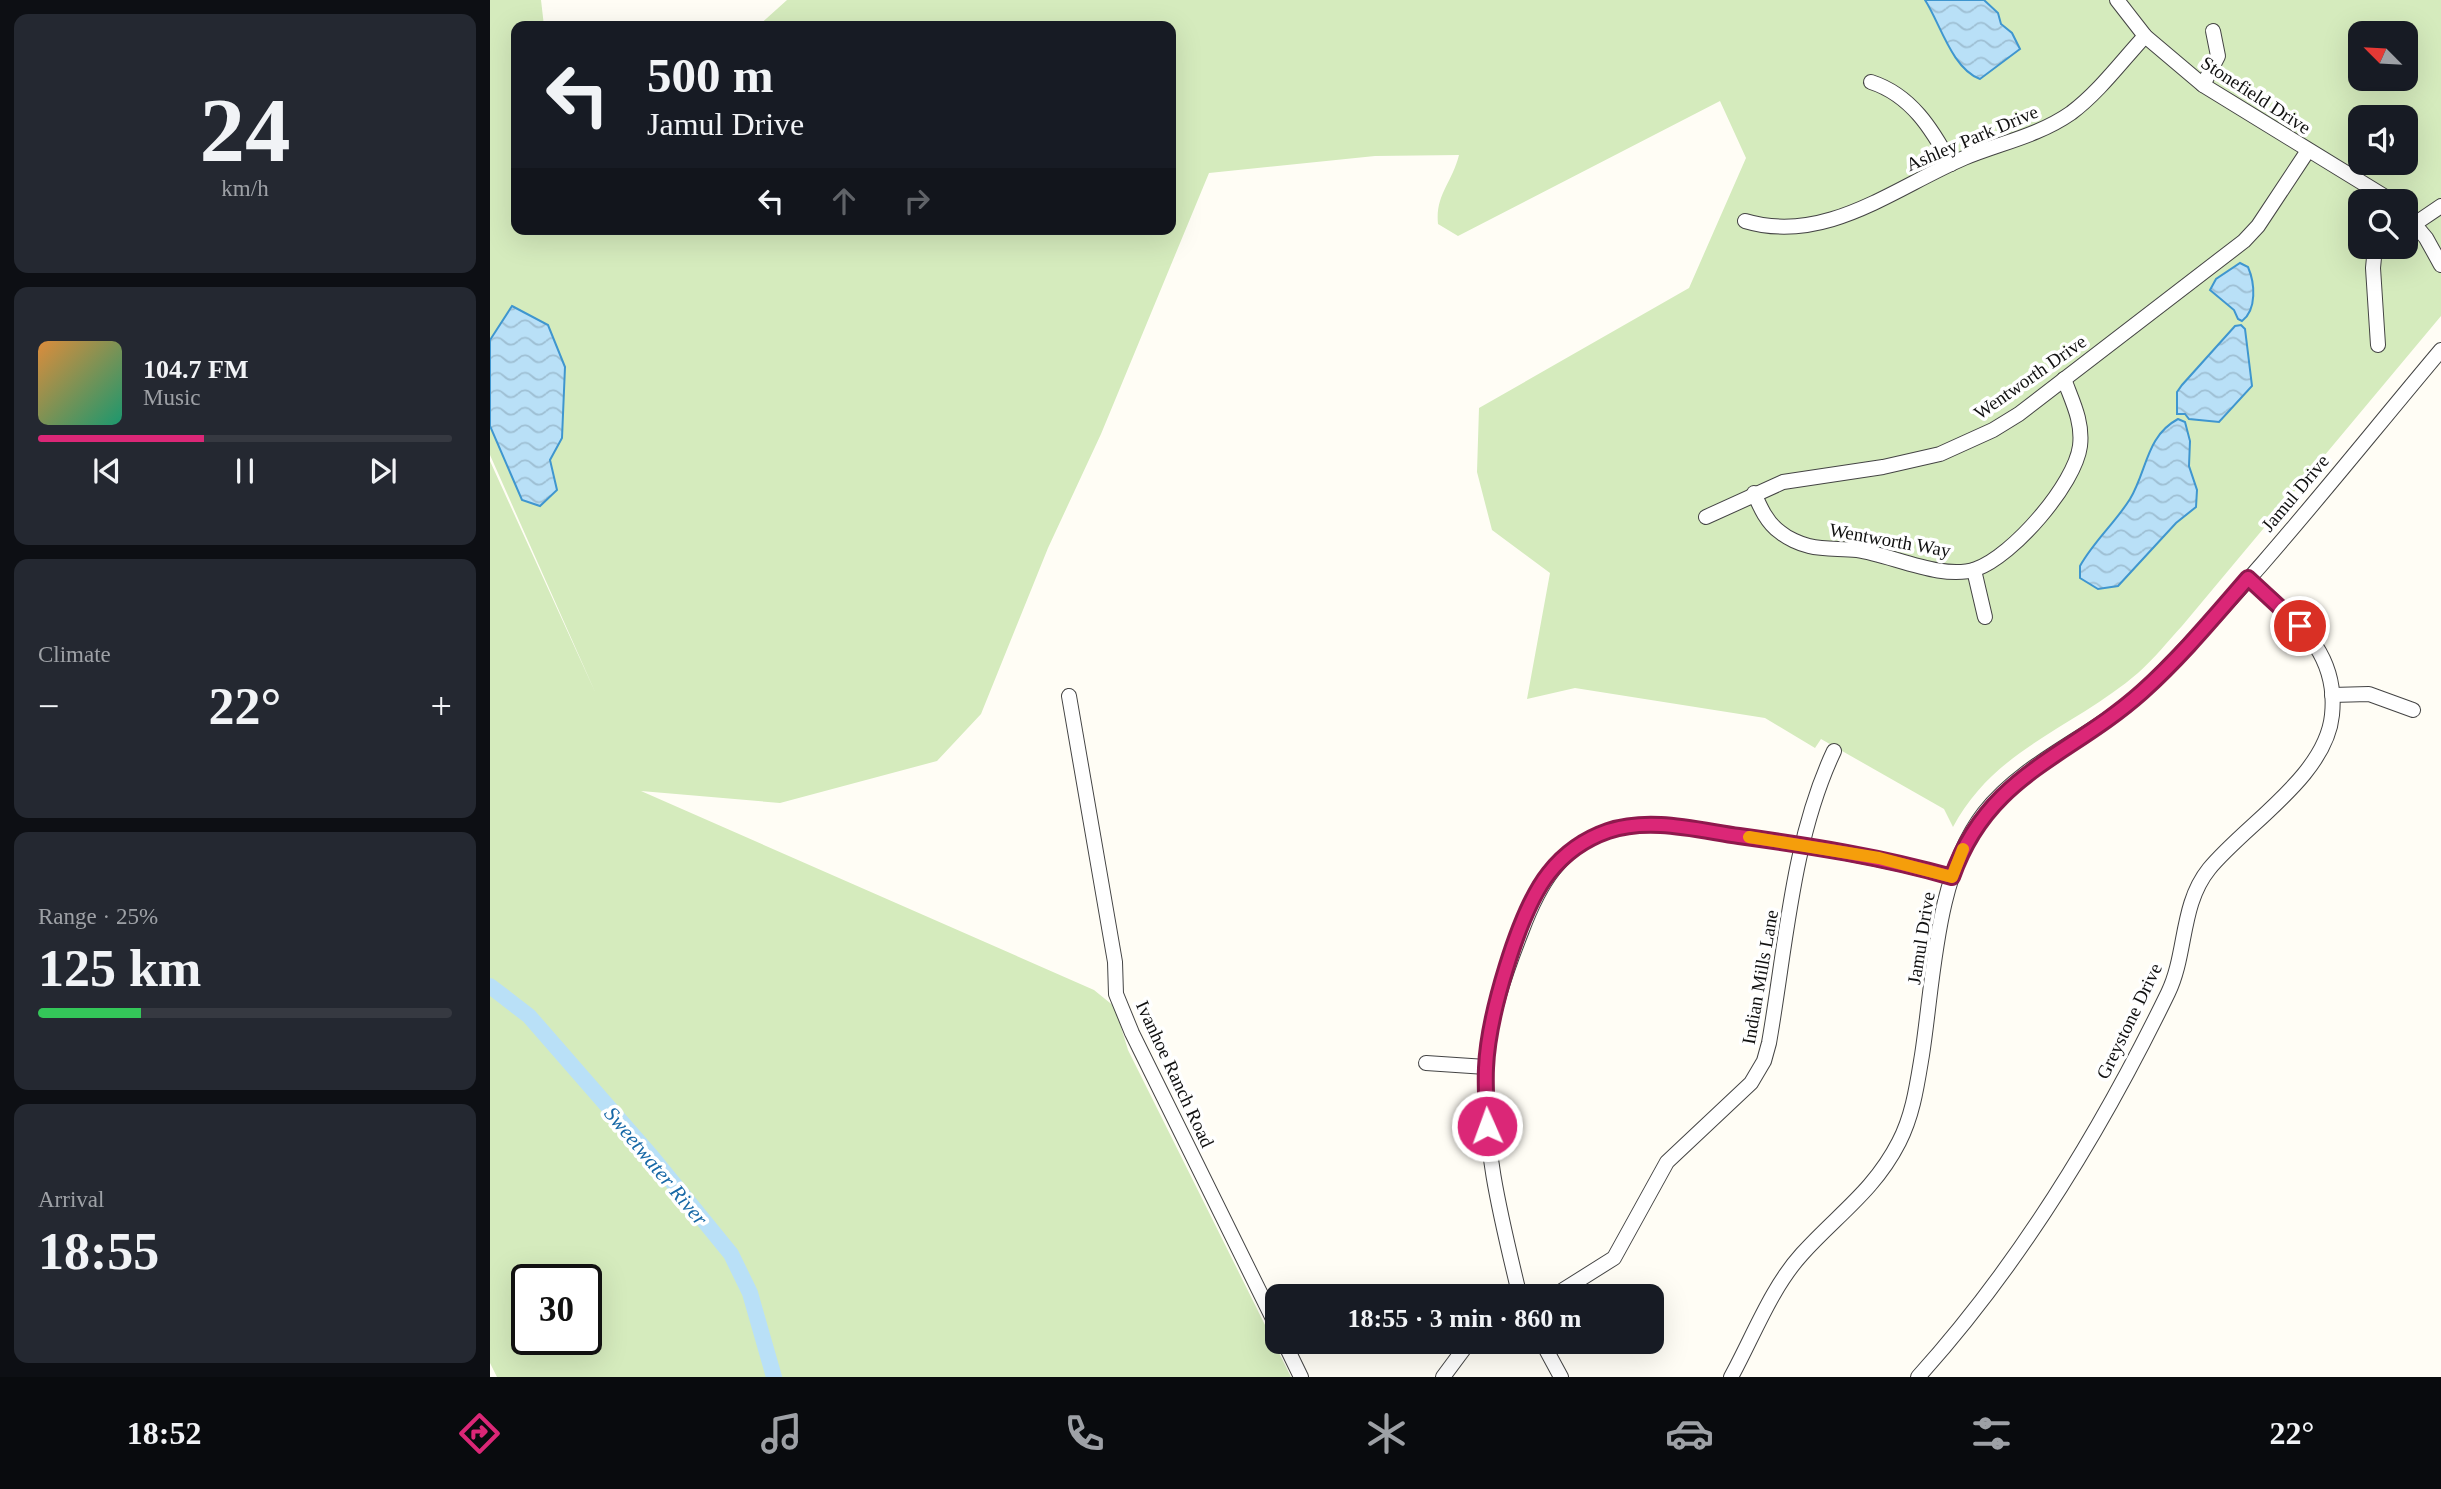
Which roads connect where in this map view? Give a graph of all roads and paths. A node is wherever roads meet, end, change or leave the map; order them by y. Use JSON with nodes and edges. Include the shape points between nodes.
{"nodes":[{"id":1,"x":2117,"y":0,"type":"edge"},
{"id":2,"x":2213,"y":31,"type":"dead end"},
{"id":3,"x":2145,"y":36,"type":"junction"},
{"id":4,"x":1871,"y":82,"type":"dead end"},
{"id":5,"x":2203,"y":85,"type":"junction"},
{"id":6,"x":2307,"y":152,"type":"junction"},
{"id":7,"x":1951,"y":164,"type":"junction"},
{"id":8,"x":2371,"y":189,"type":"edge"},
{"id":9,"x":2441,"y":206,"type":"edge"},
{"id":10,"x":2418,"y":215,"type":"edge"},
{"id":11,"x":1745,"y":221,"type":"dead end"},
{"id":12,"x":2418,"y":229,"type":"edge"},
{"id":13,"x":2373,"y":259,"type":"edge"},
{"id":14,"x":2441,"y":265,"type":"edge"},
{"id":15,"x":2378,"y":345,"type":"dead end"},
{"id":16,"x":2441,"y":350,"type":"edge"},
{"id":17,"x":2064,"y":379,"type":"junction"},
{"id":18,"x":1754,"y":493,"type":"junction"},
{"id":19,"x":1706,"y":517,"type":"dead end"},
{"id":20,"x":1974,"y":570,"type":"junction"},
{"id":21,"x":2248,"y":578,"type":"junction"},
{"id":22,"x":1985,"y":617,"type":"dead end"},
{"id":23,"x":2332,"y":695,"type":"junction"},
{"id":24,"x":1069,"y":696,"type":"dead end"},
{"id":25,"x":2413,"y":710,"type":"dead end"},
{"id":26,"x":1834,"y":751,"type":"dead end"},
{"id":27,"x":1802,"y":845,"type":"junction"},
{"id":28,"x":1952,"y":877,"type":"junction"},
{"id":29,"x":1426,"y":1063,"type":"dead end"},
{"id":30,"x":1486,"y":1067,"type":"junction"},
{"id":31,"x":1517,"y":1284,"type":"edge"},
{"id":32,"x":1573,"y":1284,"type":"edge"},
{"id":33,"x":1265,"y":1303,"type":"edge"},
{"id":34,"x":1290,"y":1354,"type":"edge"},
{"id":35,"x":1460,"y":1354,"type":"edge"},
{"id":36,"x":1549,"y":1354,"type":"edge"},
{"id":37,"x":1301,"y":1377,"type":"edge"},
{"id":38,"x":1443,"y":1377,"type":"edge"},
{"id":39,"x":1561,"y":1377,"type":"edge"},
{"id":40,"x":1731,"y":1377,"type":"edge"},
{"id":41,"x":1918,"y":1377,"type":"edge"}],
"edges":[{"from":1,"to":3,"type":"street","name":"Stonefield Drive"},
{"from":2,"to":5,"type":"street","via":[[2218,56]]},
{"from":3,"to":5,"type":"street","name":"Stonefield Drive"},
{"from":3,"to":7,"type":"street","name":"Ashley Park Drive","via":[[2071,112],[2007,145]]},
{"from":4,"to":7,"type":"street","via":[[1922,116]]},
{"from":5,"to":6,"type":"street","name":"Stonefield Drive"},
{"from":6,"to":8,"type":"street","name":"Stonefield Drive"},
{"from":6,"to":17,"type":"street","name":"Wentworth Drive","via":[[2252,233]]},
{"from":7,"to":11,"type":"street","name":"Ashley Park Drive","via":[[1847,216],[1765,227]]},
{"from":9,"to":10,"type":"street"},
{"from":12,"to":14,"type":"street"},
{"from":13,"to":15,"type":"street"},
{"from":16,"to":21,"type":"street","name":"Jamul Drive"},
{"from":17,"to":18,"type":"street","name":"Wentworth Drive","via":[[2019,414],[1961,446],[1923,459],[1783,482]]},
{"from":17,"to":20,"type":"street","name":"Wentworth Way","via":[[2080,427],[2073,471],[2016,542]]},
{"from":18,"to":19,"type":"street","name":"Wentworth Drive"},
{"from":18,"to":20,"type":"street","name":"Wentworth Way","via":[[1761,511],[1780,532],[1807,546],[1878,554],[1927,569]]},
{"from":20,"to":22,"type":"street"},
{"from":21,"to":23,"type":"street","name":"Greystone Drive","via":[[2319,646]]},
{"from":21,"to":28,"type":"street","name":"Jamul Drive","via":[[2144,690],[2001,794],[1970,835]]},
{"from":23,"to":25,"type":"street","via":[[2369,694]]},
{"from":23,"to":41,"type":"street","name":"Greystone Drive","via":[[2328,735],[2310,766],[2208,870],[2194,896],[2169,990],[2085,1149],[2022,1248]]},
{"from":24,"to":33,"type":"street","name":"Ivanhoe Ranch Road","via":[[1115,962],[1116,995]]},
{"from":26,"to":27,"type":"street","name":"Indian Mills Lane","via":[[1819,784]]},
{"from":27,"to":28,"type":"street"},
{"from":27,"to":30,"type":"street","via":[[1648,825],[1609,831],[1575,848],[1549,873],[1533,900],[1495,1011]]},
{"from":27,"to":32,"type":"street","name":"Indian Mills Lane","via":[[1769,1043],[1760,1069],[1746,1089],[1667,1162],[1614,1258]]},
{"from":28,"to":40,"type":"street","name":"Jamul Drive","via":[[1916,1095],[1899,1143],[1872,1186],[1800,1255]]},
{"from":29,"to":30,"type":"street"},
{"from":30,"to":31,"type":"street","via":[[1493,1173]]},
{"from":34,"to":37,"type":"street"},
{"from":35,"to":38,"type":"street"},
{"from":36,"to":39,"type":"street"}]}
